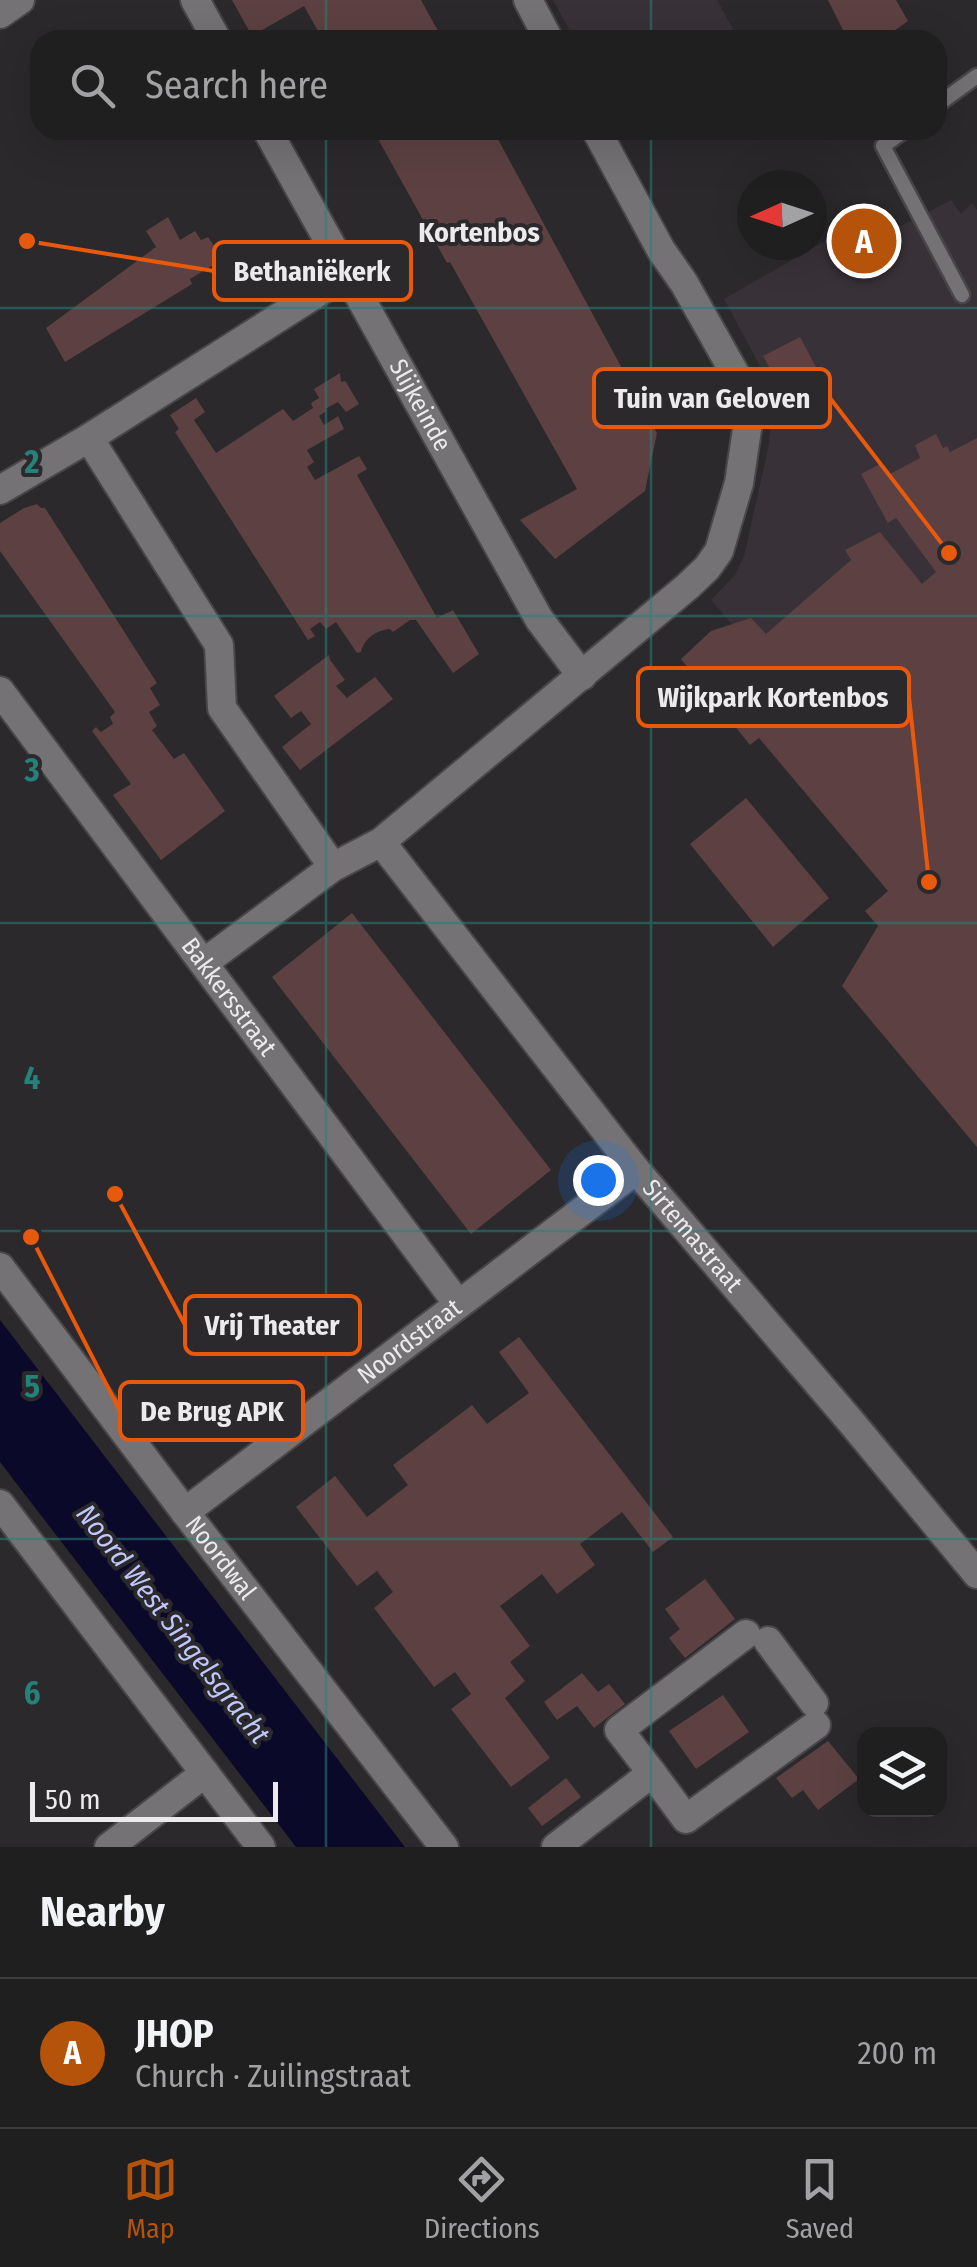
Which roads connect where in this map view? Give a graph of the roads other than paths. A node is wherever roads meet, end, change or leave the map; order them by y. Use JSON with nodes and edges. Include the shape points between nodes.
{"nodes":[{"id":1,"x":20,"y":0,"type":"edge"},
{"id":2,"x":195,"y":0,"type":"edge"},
{"id":3,"x":528,"y":0,"type":"edge"},
{"id":4,"x":0,"y":14,"type":"edge"},
{"id":5,"x":212,"y":30,"type":"edge"},
{"id":6,"x":544,"y":30,"type":"edge"},
{"id":7,"x":977,"y":76,"type":"edge"},
{"id":8,"x":947,"y":98,"type":"edge"},
{"id":9,"x":273,"y":140,"type":"edge"},
{"id":10,"x":601,"y":140,"type":"edge"},
{"id":11,"x":892,"y":140,"type":"edge"},
{"id":12,"x":347,"y":274,"type":"junction"},
{"id":13,"x":962,"y":295,"type":"dead end"},
{"id":14,"x":89,"y":438,"type":"junction"},
{"id":15,"x":0,"y":490,"type":"edge"},
{"id":16,"x":582,"y":676,"type":"junction"},
{"id":17,"x":0,"y":691,"type":"edge"},
{"id":18,"x":380,"y":842,"type":"junction"},
{"id":19,"x":333,"y":867,"type":"junction"},
{"id":20,"x":204,"y":962,"type":"junction"},
{"id":21,"x":636,"y":1170,"type":"junction"},
{"id":22,"x":0,"y":1267,"type":"edge"},
{"id":23,"x":458,"y":1304,"type":"junction"},
{"id":24,"x":0,"y":1504,"type":"edge"},
{"id":25,"x":185,"y":1512,"type":"junction"},
{"id":26,"x":977,"y":1574,"type":"edge"},
{"id":27,"x":205,"y":1773,"type":"junction"},
{"id":28,"x":652,"y":1774,"type":"junction"},
{"id":29,"x":109,"y":1847,"type":"edge"},
{"id":30,"x":261,"y":1847,"type":"edge"},
{"id":31,"x":444,"y":1847,"type":"edge"},
{"id":32,"x":556,"y":1847,"type":"edge"}],
"edges":[{"from":1,"to":4,"type":"street"},
{"from":2,"to":5,"type":"street"},
{"from":3,"to":6,"type":"street"},
{"from":7,"to":8,"type":"lane"},
{"from":9,"to":12,"type":"street","name":"Slijkeinde"},
{"from":10,"to":16,"type":"street","via":[[742,386],[749,416],[739,483],[718,551],[687,587]]},
{"from":11,"to":13,"type":"lane","via":[[884,146]]},
{"from":12,"to":14,"type":"street"},
{"from":12,"to":16,"type":"street","name":"Slijkeinde","via":[[539,619]]},
{"from":14,"to":15,"type":"street"},
{"from":14,"to":19,"type":"street","via":[[219,645],[222,708]]},
{"from":16,"to":18,"type":"street"},
{"from":17,"to":20,"type":"street","name":"Bakkersstraat"},
{"from":18,"to":19,"type":"street"},
{"from":18,"to":21,"type":"street","name":"Sirtemastraat"},
{"from":19,"to":20,"type":"street"},
{"from":20,"to":23,"type":"street","name":"Bakkersstraat"},
{"from":21,"to":23,"type":"street","name":"Noordstraat"},
{"from":21,"to":26,"type":"street","name":"Sirtemastraat"},
{"from":22,"to":25,"type":"street","name":"Noordwal"},
{"from":23,"to":25,"type":"street","name":"Noordstraat"},
{"from":24,"to":27,"type":"street"},
{"from":25,"to":31,"type":"street","name":"Noordwal"},
{"from":27,"to":29,"type":"street"},
{"from":27,"to":30,"type":"street"},
{"from":28,"to":28,"type":"street","via":[[619,1730],[757,1638],[815,1714],[686,1819]]},
{"from":28,"to":32,"type":"street"}]}
